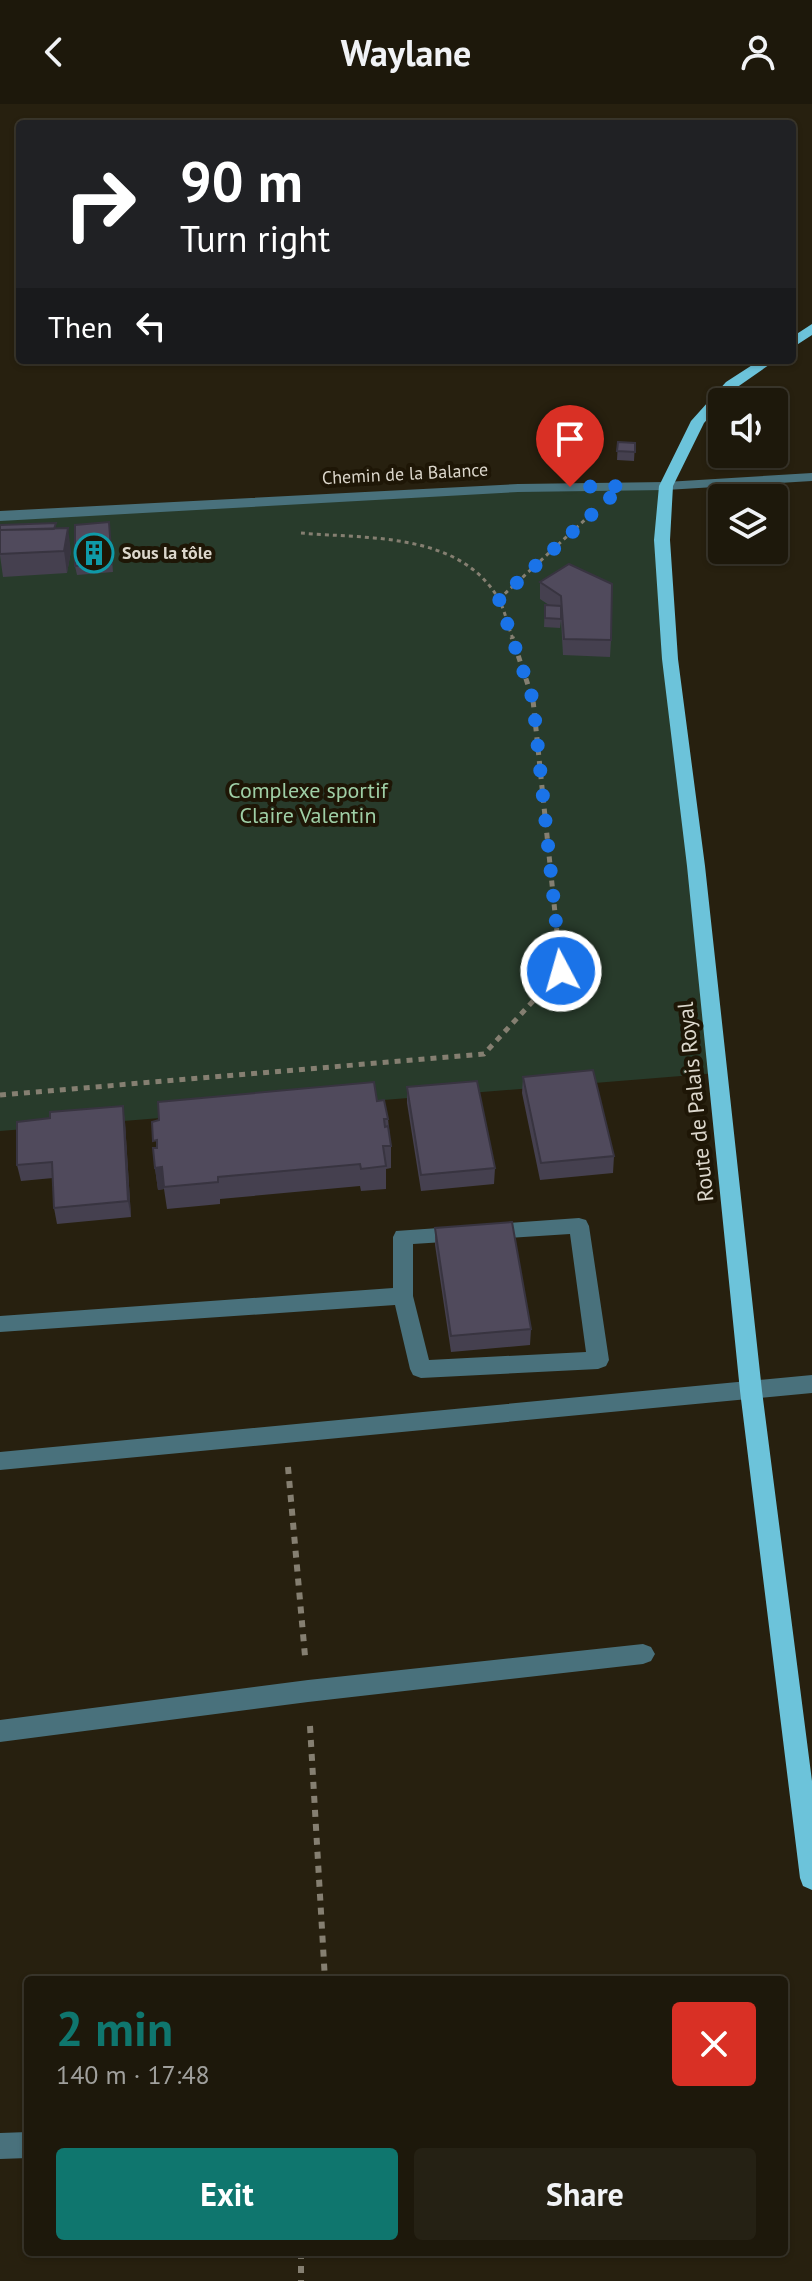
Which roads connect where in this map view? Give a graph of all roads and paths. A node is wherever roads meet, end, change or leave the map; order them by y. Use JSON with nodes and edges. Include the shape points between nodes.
{"nodes":[{"id":1,"x":812,"y":328,"type":"edge"},
{"id":2,"x":796,"y":341,"type":"edge"},
{"id":3,"x":763,"y":364,"type":"edge"},
{"id":4,"x":812,"y":477,"type":"edge"},
{"id":5,"x":623,"y":486,"type":"junction"},
{"id":6,"x":666,"y":486,"type":"junction"},
{"id":7,"x":0,"y":516,"type":"edge"},
{"id":8,"x":291,"y":533,"type":"dead end"},
{"id":9,"x":499,"y":599,"type":"junction"},
{"id":10,"x":0,"y":1095,"type":"edge"},
{"id":11,"x":403,"y":1296,"type":"junction"},
{"id":12,"x":0,"y":1324,"type":"edge"},
{"id":13,"x":812,"y":1384,"type":"edge"},
{"id":14,"x":751,"y":1391,"type":"junction"},
{"id":15,"x":0,"y":1461,"type":"edge"},
{"id":16,"x":643,"y":1654,"type":"dead end"},
{"id":17,"x":0,"y":1731,"type":"edge"},
{"id":18,"x":812,"y":1878,"type":"edge"},
{"id":19,"x":24,"y":2145,"type":"edge"},
{"id":20,"x":0,"y":2146,"type":"edge"},
{"id":21,"x":301,"y":2256,"type":"edge"},
{"id":22,"x":301,"y":2281,"type":"edge"}],
"edges":[{"from":1,"to":2,"type":"main road"},
{"from":3,"to":6,"type":"main road","name":"Route de Palais Royal","via":[[731,385],[698,421]]},
{"from":4,"to":6,"type":"street","name":"Chemin de la Balance"},
{"from":5,"to":6,"type":"street","name":"Chemin de la Balance"},
{"from":5,"to":7,"type":"street","name":"Chemin de la Balance"},
{"from":5,"to":9,"type":"path"},
{"from":6,"to":14,"type":"main road","name":"Route de Palais Royal","via":[[662,540],[670,659]]},
{"from":8,"to":9,"type":"path","via":[[419,543],[472,567]]},
{"from":9,"to":10,"type":"path","via":[[533,700],[561,971],[484,1054]]},
{"from":11,"to":11,"type":"street","via":[[403,1237],[579,1226],[598,1360],[421,1369]]},
{"from":11,"to":12,"type":"street"},
{"from":13,"to":14,"type":"street"},
{"from":14,"to":15,"type":"street"},
{"from":14,"to":18,"type":"main road","name":"Route de Palais Royal"},
{"from":16,"to":17,"type":"street"},
{"from":19,"to":20,"type":"street"},
{"from":21,"to":22,"type":"path"}]}
